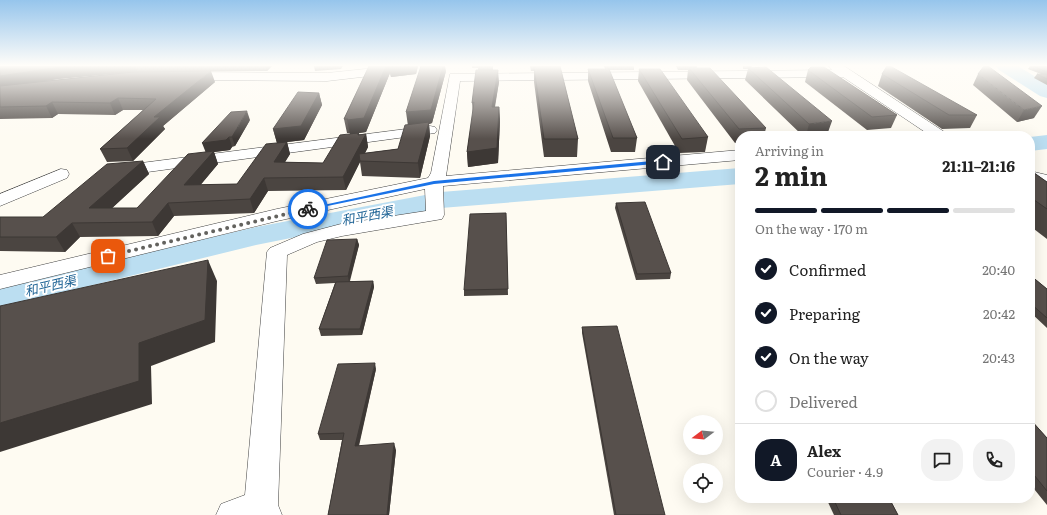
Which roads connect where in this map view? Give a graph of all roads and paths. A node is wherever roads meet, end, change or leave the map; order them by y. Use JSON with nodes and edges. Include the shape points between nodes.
{"nodes":[{"id":1,"x":452,"y":90,"type":"edge"},
{"id":2,"x":871,"y":90,"type":"edge"},
{"id":3,"x":445,"y":128,"type":"junction"},
{"id":4,"x":933,"y":131,"type":"edge"},
{"id":5,"x":735,"y":155,"type":"edge"},
{"id":6,"x":105,"y":172,"type":"edge"},
{"id":7,"x":62,"y":174,"type":"dead end"},
{"id":8,"x":434,"y":183,"type":"junction"},
{"id":9,"x":0,"y":202,"type":"edge"},
{"id":10,"x":0,"y":282,"type":"edge"},
{"id":11,"x":253,"y":512,"type":"edge"}],
"edges":[{"from":1,"to":3,"type":"street"},
{"from":2,"to":4,"type":"street"},
{"from":3,"to":6,"type":"street"},
{"from":3,"to":8,"type":"street","via":[[439,173]]},
{"from":5,"to":8,"type":"street"},
{"from":7,"to":9,"type":"street"},
{"from":8,"to":10,"type":"street","via":[[277,215]]},
{"from":8,"to":11,"type":"street","via":[[435,215],[322,235],[277,252]]}]}
